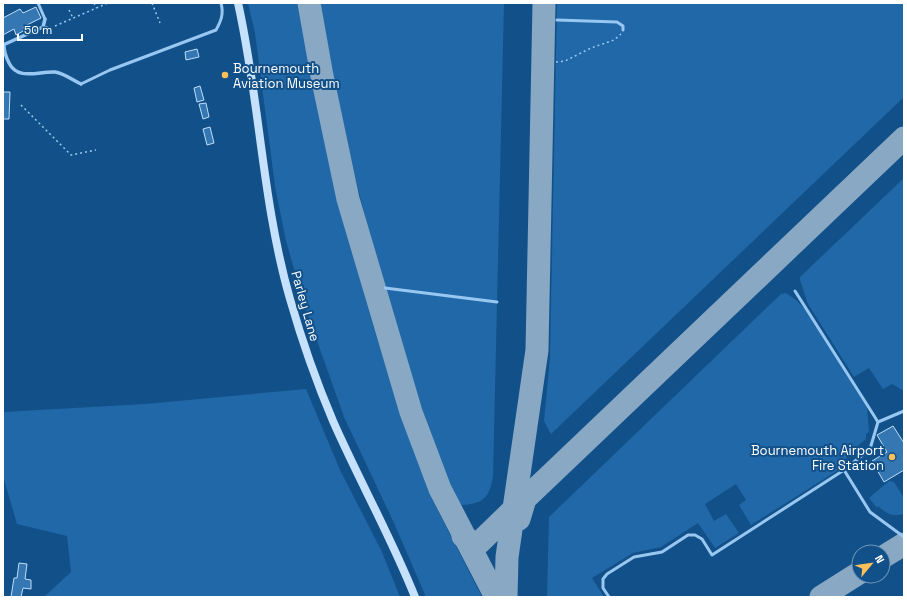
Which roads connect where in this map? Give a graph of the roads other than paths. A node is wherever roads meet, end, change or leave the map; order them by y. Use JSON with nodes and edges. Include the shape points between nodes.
{"nodes":[{"id":1,"x":38,"y":3,"type":"edge"},
{"id":2,"x":221,"y":3,"type":"edge"},
{"id":3,"x":238,"y":3,"type":"edge"},
{"id":4,"x":45,"y":19,"type":"joint"},
{"id":5,"x":557,"y":20,"type":"dead end"},
{"id":6,"x":43,"y":27,"type":"junction"},
{"id":7,"x":49,"y":29,"type":"road end"},
{"id":8,"x":622,"y":30,"type":"road end"},
{"id":9,"x":3,"y":45,"type":"edge"},
{"id":10,"x":80,"y":84,"type":"joint"},
{"id":11,"x":384,"y":288,"type":"dead end"},
{"id":12,"x":795,"y":291,"type":"dead end"},
{"id":13,"x":496,"y":302,"type":"dead end"},
{"id":14,"x":904,"y":411,"type":"edge"},
{"id":15,"x":878,"y":422,"type":"junction"},
{"id":16,"x":844,"y":470,"type":"junction"},
{"id":17,"x":904,"y":537,"type":"edge"},
{"id":18,"x":416,"y":597,"type":"edge"},
{"id":19,"x":609,"y":597,"type":"edge"}],
"edges":[{"from":1,"to":4,"type":"lane"},
{"from":2,"to":10,"type":"lane","via":[[221,21],[216,30]]},
{"from":3,"to":18,"type":"main road","name":"Parley Lane","via":[[264,179],[290,298],[309,359],[334,421]]},
{"from":4,"to":6,"type":"street"},
{"from":5,"to":8,"type":"lane","via":[[617,22],[622,26]]},
{"from":6,"to":7,"type":"street"},
{"from":6,"to":9,"type":"street"},
{"from":9,"to":10,"type":"street","via":[[14,71],[34,74],[56,72]]},
{"from":11,"to":13,"type":"lane"},
{"from":12,"to":15,"type":"lane"},
{"from":14,"to":15,"type":"lane"},
{"from":15,"to":16,"type":"lane","via":[[870,449]]},
{"from":16,"to":17,"type":"lane","via":[[870,512]]},
{"from":16,"to":19,"type":"lane","via":[[712,555],[702,539],[688,535],[662,552],[634,557],[603,579],[603,588]]}]}
